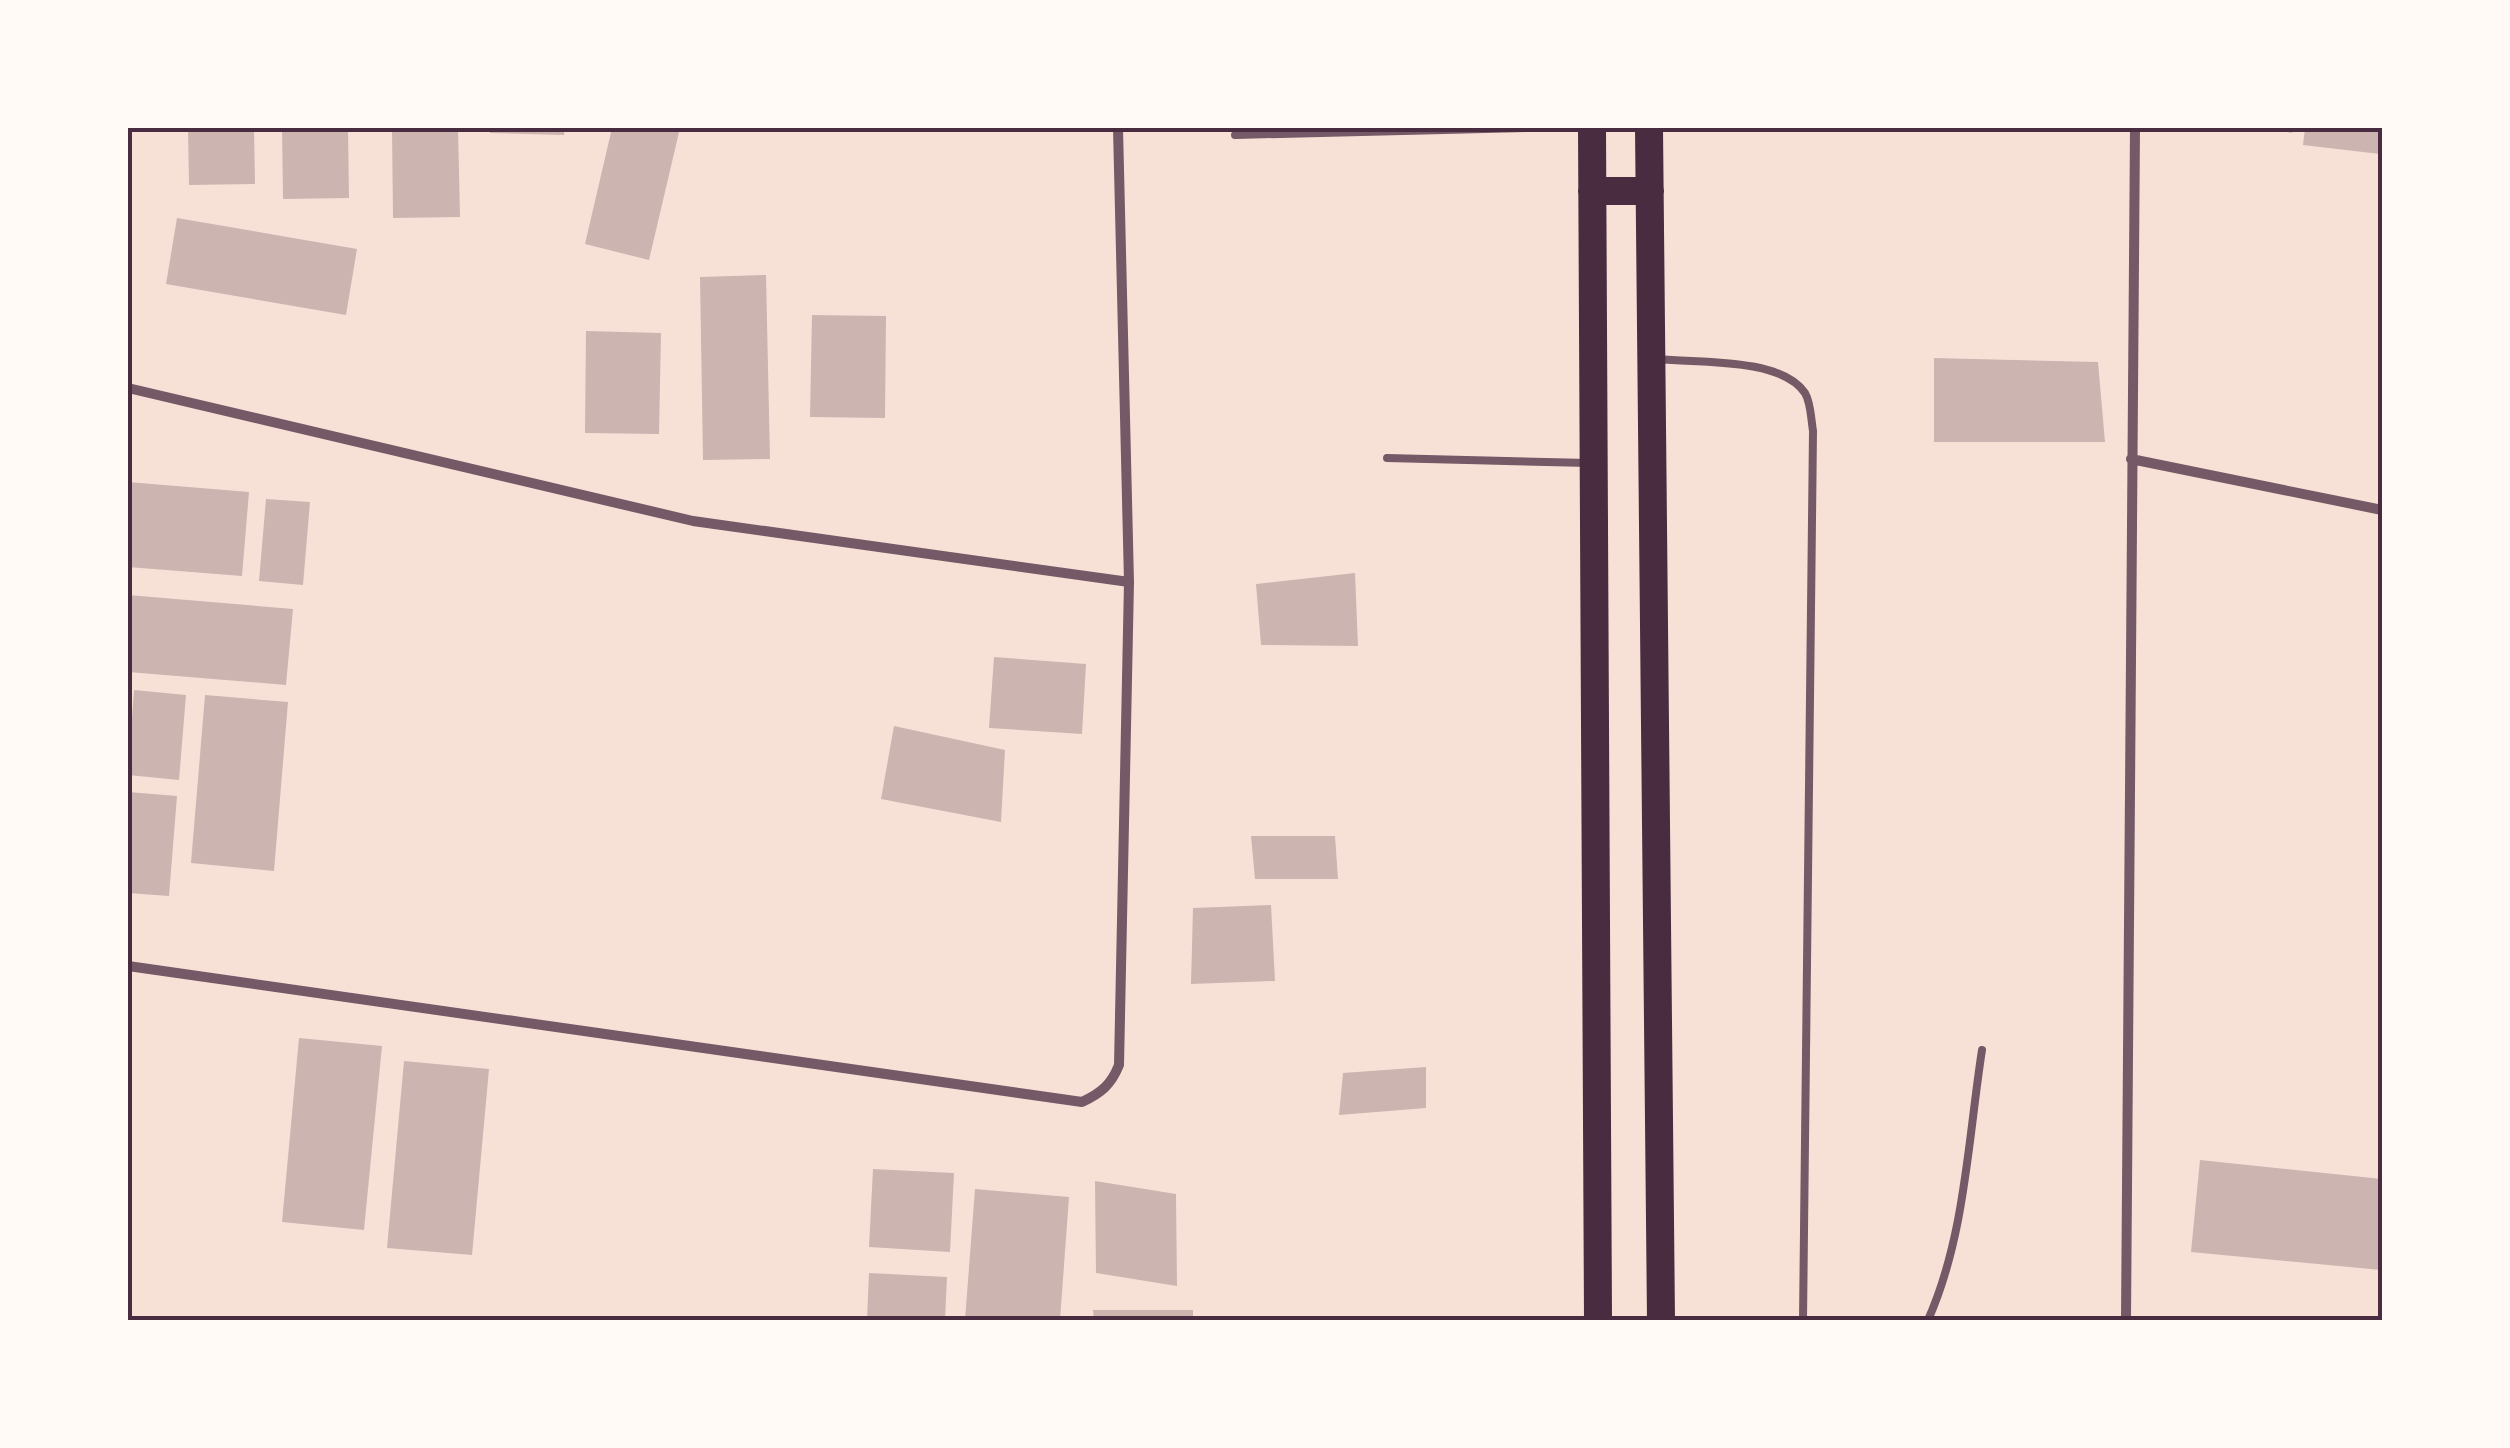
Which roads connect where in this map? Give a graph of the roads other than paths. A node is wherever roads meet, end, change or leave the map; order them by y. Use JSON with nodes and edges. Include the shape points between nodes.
{"nodes":[{"id":1,"x":1118,"y":128,"type":"edge"},
{"id":2,"x":1527,"y":128,"type":"edge"},
{"id":3,"x":1592,"y":128,"type":"edge"},
{"id":4,"x":1649,"y":128,"type":"edge"},
{"id":5,"x":2135,"y":128,"type":"edge"},
{"id":6,"x":1235,"y":135,"type":"dead end"},
{"id":7,"x":1592,"y":190,"type":"junction"},
{"id":8,"x":1650,"y":191,"type":"junction"},
{"id":9,"x":1652,"y":359,"type":"junction"},
{"id":10,"x":128,"y":388,"type":"edge"},
{"id":11,"x":1386,"y":458,"type":"dead end"},
{"id":12,"x":2130,"y":459,"type":"junction"},
{"id":13,"x":1593,"y":463,"type":"junction"},
{"id":14,"x":2382,"y":510,"type":"edge"},
{"id":15,"x":1129,"y":582,"type":"junction"},
{"id":16,"x":128,"y":966,"type":"edge"},
{"id":17,"x":1982,"y":1050,"type":"dead end"},
{"id":18,"x":1598,"y":1320,"type":"edge"},
{"id":19,"x":1661,"y":1320,"type":"edge"},
{"id":20,"x":1803,"y":1320,"type":"edge"},
{"id":21,"x":1928,"y":1320,"type":"edge"},
{"id":22,"x":2126,"y":1320,"type":"edge"}],
"edges":[{"from":1,"to":15,"type":"street"},
{"from":2,"to":6,"type":"lane"},
{"from":3,"to":7,"type":"highway"},
{"from":4,"to":8,"type":"highway"},
{"from":5,"to":12,"type":"street"},
{"from":7,"to":8,"type":"highway"},
{"from":7,"to":13,"type":"highway"},
{"from":8,"to":9,"type":"highway"},
{"from":9,"to":19,"type":"highway"},
{"from":9,"to":20,"type":"lane","via":[[1772,369],[1807,396],[1814,431]]},
{"from":10,"to":15,"type":"street","via":[[693,521]]},
{"from":11,"to":13,"type":"lane"},
{"from":12,"to":14,"type":"street"},
{"from":12,"to":22,"type":"street"},
{"from":13,"to":18,"type":"highway"},
{"from":15,"to":16,"type":"street","via":[[1118,1065],[1112,1082],[1082,1102]]},
{"from":17,"to":21,"type":"lane","via":[[1954,1242]]}]}
